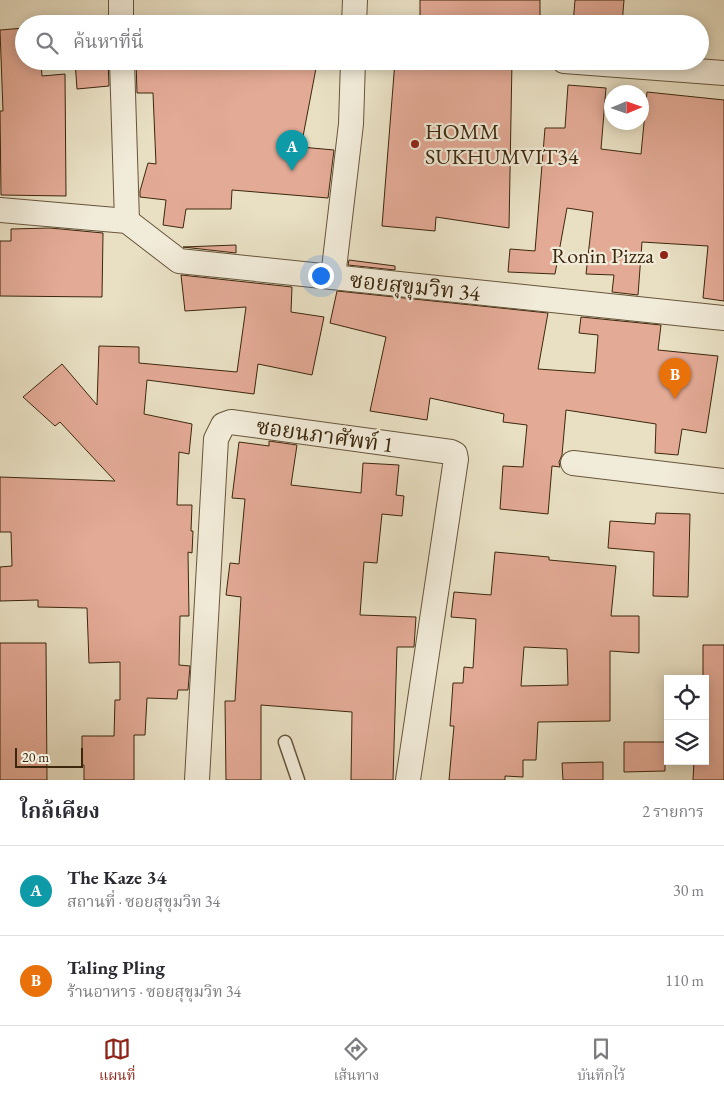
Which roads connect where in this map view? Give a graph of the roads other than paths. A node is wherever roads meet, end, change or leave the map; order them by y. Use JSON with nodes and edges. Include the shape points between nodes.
{"nodes":[{"id":1,"x":121,"y":0,"type":"edge"},
{"id":2,"x":355,"y":0,"type":"edge"},
{"id":3,"x":121,"y":15,"type":"edge"},
{"id":4,"x":354,"y":15,"type":"edge"},
{"id":5,"x":122,"y":70,"type":"edge"},
{"id":6,"x":353,"y":70,"type":"edge"},
{"id":7,"x":684,"y":70,"type":"edge"},
{"id":8,"x":724,"y":73,"type":"edge"},
{"id":9,"x":0,"y":210,"type":"edge"},
{"id":10,"x":127,"y":221,"type":"junction"},
{"id":11,"x":333,"y":277,"type":"junction"},
{"id":12,"x":724,"y":318,"type":"edge"},
{"id":13,"x":573,"y":463,"type":"dead end"},
{"id":14,"x":724,"y":481,"type":"edge"},
{"id":15,"x":285,"y":742,"type":"dead end"},
{"id":16,"x":196,"y":780,"type":"edge"},
{"id":17,"x":298,"y":780,"type":"edge"},
{"id":18,"x":408,"y":780,"type":"edge"}],
"edges":[{"from":1,"to":3,"type":"street"},
{"from":2,"to":4,"type":"street"},
{"from":5,"to":10,"type":"street"},
{"from":6,"to":11,"type":"street","via":[[351,124]]},
{"from":7,"to":8,"type":"street"},
{"from":9,"to":10,"type":"street"},
{"from":10,"to":11,"type":"street","name":"ซอยสุขุมวิท 34","via":[[179,261]]},
{"from":11,"to":12,"type":"street","name":"ซอยสุขุมวิท 34"},
{"from":13,"to":14,"type":"street"},
{"from":15,"to":17,"type":"lane"},
{"from":16,"to":18,"type":"street","name":"ซอยนภาศัพท์ 1","via":[[216,439],[223,424],[231,422],[455,454]]}]}
